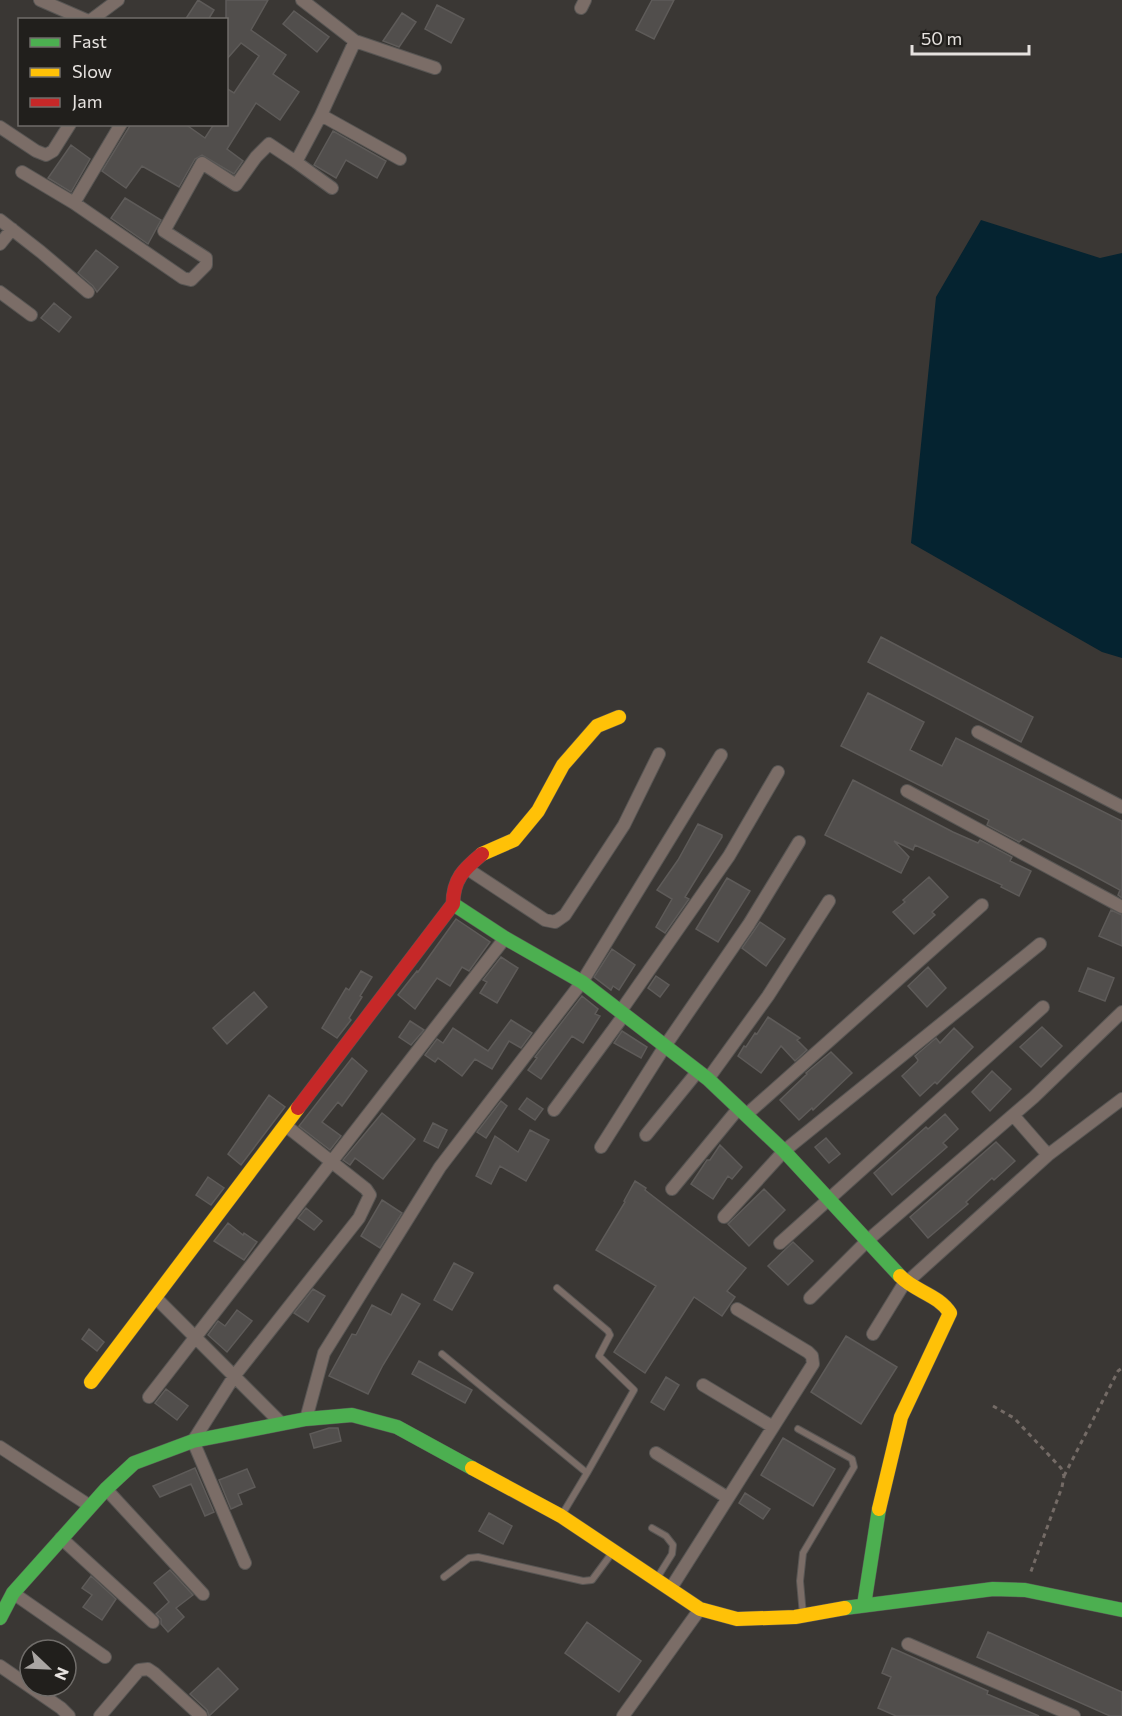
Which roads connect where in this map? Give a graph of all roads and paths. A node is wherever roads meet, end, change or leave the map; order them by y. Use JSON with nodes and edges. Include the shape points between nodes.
{"nodes":[{"id":1,"x":40,"y":0,"type":"edge"},
{"id":2,"x":118,"y":0,"type":"edge"},
{"id":3,"x":302,"y":0,"type":"edge"},
{"id":4,"x":81,"y":18,"type":"edge"},
{"id":5,"x":94,"y":18,"type":"edge"},
{"id":6,"x":355,"y":41,"type":"junction"},
{"id":7,"x":435,"y":68,"type":"dead end"},
{"id":8,"x":321,"y":115,"type":"junction"},
{"id":9,"x":69,"y":126,"type":"edge"},
{"id":10,"x":120,"y":126,"type":"edge"},
{"id":11,"x":0,"y":127,"type":"edge"},
{"id":12,"x":400,"y":159,"type":"dead end"},
{"id":13,"x":296,"y":162,"type":"junction"},
{"id":14,"x":22,"y":172,"type":"dead end"},
{"id":15,"x":332,"y":189,"type":"dead end"},
{"id":16,"x":74,"y":203,"type":"junction"},
{"id":17,"x":0,"y":220,"type":"edge"},
{"id":18,"x":12,"y":229,"type":"junction"},
{"id":19,"x":0,"y":244,"type":"edge"},
{"id":20,"x":0,"y":292,"type":"edge"},
{"id":21,"x":88,"y":292,"type":"dead end"},
{"id":22,"x":31,"y":315,"type":"dead end"},
{"id":23,"x":619,"y":717,"type":"dead end"},
{"id":24,"x":978,"y":732,"type":"dead end"},
{"id":25,"x":659,"y":754,"type":"dead end"},
{"id":26,"x":721,"y":755,"type":"dead end"},
{"id":27,"x":778,"y":772,"type":"dead end"},
{"id":28,"x":907,"y":791,"type":"dead end"},
{"id":29,"x":1122,"y":807,"type":"edge"},
{"id":30,"x":799,"y":842,"type":"dead end"},
{"id":31,"x":466,"y":868,"type":"junction"},
{"id":32,"x":829,"y":901,"type":"dead end"},
{"id":33,"x":453,"y":904,"type":"junction"},
{"id":34,"x":982,"y":905,"type":"dead end"},
{"id":35,"x":1122,"y":908,"type":"edge"},
{"id":36,"x":505,"y":938,"type":"junction"},
{"id":37,"x":1040,"y":944,"type":"dead end"},
{"id":38,"x":582,"y":982,"type":"junction"},
{"id":39,"x":1043,"y":1007,"type":"dead end"},
{"id":40,"x":1122,"y":1012,"type":"edge"},
{"id":41,"x":622,"y":1013,"type":"junction"},
{"id":42,"x":665,"y":1046,"type":"junction"},
{"id":43,"x":703,"y":1075,"type":"junction"},
{"id":44,"x":1122,"y":1099,"type":"edge"},
{"id":45,"x":554,"y":1110,"type":"dead end"},
{"id":46,"x":742,"y":1112,"type":"junction"},
{"id":47,"x":1013,"y":1115,"type":"junction"},
{"id":48,"x":285,"y":1125,"type":"junction"},
{"id":49,"x":646,"y":1135,"type":"dead end"},
{"id":50,"x":601,"y":1147,"type":"dead end"},
{"id":51,"x":784,"y":1151,"type":"junction"},
{"id":52,"x":1048,"y":1155,"type":"junction"},
{"id":53,"x":332,"y":1161,"type":"junction"},
{"id":54,"x":672,"y":1189,"type":"dead end"},
{"id":55,"x":829,"y":1199,"type":"junction"},
{"id":56,"x":724,"y":1216,"type":"dead end"},
{"id":57,"x":868,"y":1240,"type":"junction"},
{"id":58,"x":780,"y":1243,"type":"dead end"},
{"id":59,"x":906,"y":1282,"type":"junction"},
{"id":60,"x":557,"y":1288,"type":"dead end"},
{"id":61,"x":155,"y":1297,"type":"junction"},
{"id":62,"x":810,"y":1298,"type":"dead end"},
{"id":63,"x":737,"y":1309,"type":"dead end"},
{"id":64,"x":873,"y":1334,"type":"dead end"},
{"id":65,"x":195,"y":1337,"type":"junction"},
{"id":66,"x":442,"y":1354,"type":"dead end"},
{"id":67,"x":1122,"y":1368,"type":"edge"},
{"id":68,"x":235,"y":1375,"type":"junction"},
{"id":69,"x":91,"y":1382,"type":"dead end"},
{"id":70,"x":703,"y":1385,"type":"dead end"},
{"id":71,"x":149,"y":1397,"type":"dead end"},
{"id":72,"x":993,"y":1406,"type":"dead end"},
{"id":73,"x":306,"y":1419,"type":"junction"},
{"id":74,"x":281,"y":1423,"type":"junction"},
{"id":75,"x":773,"y":1427,"type":"junction"},
{"id":76,"x":798,"y":1429,"type":"dead end"},
{"id":77,"x":193,"y":1441,"type":"junction"},
{"id":78,"x":0,"y":1447,"type":"edge"},
{"id":79,"x":656,"y":1453,"type":"dead end"},
{"id":80,"x":587,"y":1473,"type":"junction"},
{"id":81,"x":1064,"y":1476,"type":"junction"},
{"id":82,"x":106,"y":1489,"type":"junction"},
{"id":83,"x":728,"y":1498,"type":"junction"},
{"id":84,"x":90,"y":1506,"type":"junction"},
{"id":85,"x":561,"y":1516,"type":"junction"},
{"id":86,"x":652,"y":1528,"type":"dead end"},
{"id":87,"x":61,"y":1538,"type":"junction"},
{"id":88,"x":614,"y":1550,"type":"junction"},
{"id":89,"x":245,"y":1563,"type":"dead end"},
{"id":90,"x":444,"y":1576,"type":"dead end"},
{"id":91,"x":656,"y":1578,"type":"junction"},
{"id":92,"x":671,"y":1588,"type":"junction"},
{"id":93,"x":1025,"y":1590,"type":"junction"},
{"id":94,"x":13,"y":1593,"type":"junction"},
{"id":95,"x":203,"y":1594,"type":"dead end"},
{"id":96,"x":864,"y":1605,"type":"junction"},
{"id":97,"x":700,"y":1609,"type":"junction"},
{"id":98,"x":1122,"y":1610,"type":"edge"},
{"id":99,"x":803,"y":1615,"type":"junction"},
{"id":100,"x":0,"y":1618,"type":"edge"},
{"id":101,"x":153,"y":1622,"type":"dead end"},
{"id":102,"x":908,"y":1644,"type":"dead end"},
{"id":103,"x":105,"y":1657,"type":"dead end"},
{"id":104,"x":0,"y":1666,"type":"edge"},
{"id":105,"x":104,"y":1711,"type":"edge"},
{"id":106,"x":69,"y":1716,"type":"edge"},
{"id":107,"x":117,"y":1716,"type":"edge"},
{"id":108,"x":201,"y":1716,"type":"edge"},
{"id":109,"x":623,"y":1716,"type":"edge"},
{"id":110,"x":1074,"y":1716,"type":"edge"}],
"edges":[{"from":1,"to":4,"type":"street"},
{"from":2,"to":5,"type":"street"},
{"from":3,"to":6,"type":"street"},
{"from":6,"to":7,"type":"street"},
{"from":6,"to":8,"type":"street"},
{"from":8,"to":12,"type":"street"},
{"from":8,"to":13,"type":"street"},
{"from":9,"to":11,"type":"street","via":[[53,151],[46,155]]},
{"from":10,"to":16,"type":"street"},
{"from":13,"to":15,"type":"street"},
{"from":13,"to":16,"type":"street","via":[[269,144],[237,185],[202,163],[164,231],[206,258],[206,265],[191,280]]},
{"from":14,"to":16,"type":"street"},
{"from":17,"to":18,"type":"street"},
{"from":18,"to":19,"type":"street"},
{"from":18,"to":21,"type":"street"},
{"from":20,"to":22,"type":"street"},
{"from":23,"to":31,"type":"street","via":[[597,726],[563,765],[538,811],[514,840],[485,851]]},
{"from":24,"to":29,"type":"street"},
{"from":25,"to":31,"type":"street","via":[[624,825],[565,915],[555,922],[545,920]]},
{"from":26,"to":38,"type":"street"},
{"from":27,"to":41,"type":"street","via":[[729,856]]},
{"from":28,"to":35,"type":"street"},
{"from":30,"to":42,"type":"street","via":[[750,924]]},
{"from":31,"to":33,"type":"street","via":[[453,891]]},
{"from":32,"to":43,"type":"street","via":[[768,996]]},
{"from":33,"to":36,"type":"street"},
{"from":33,"to":48,"type":"street"},
{"from":34,"to":46,"type":"street"},
{"from":36,"to":38,"type":"street"},
{"from":36,"to":53,"type":"street"},
{"from":37,"to":51,"type":"street"},
{"from":38,"to":41,"type":"street"},
{"from":38,"to":73,"type":"street","via":[[440,1167],[324,1353]]},
{"from":39,"to":55,"type":"street"},
{"from":40,"to":47,"type":"street"},
{"from":41,"to":42,"type":"street"},
{"from":41,"to":45,"type":"street"},
{"from":42,"to":43,"type":"street"},
{"from":42,"to":50,"type":"street"},
{"from":43,"to":46,"type":"street"},
{"from":43,"to":49,"type":"street"},
{"from":44,"to":52,"type":"street"},
{"from":46,"to":51,"type":"street"},
{"from":46,"to":54,"type":"street"},
{"from":47,"to":52,"type":"street"},
{"from":47,"to":57,"type":"street"},
{"from":48,"to":53,"type":"street"},
{"from":48,"to":61,"type":"street"},
{"from":51,"to":55,"type":"street"},
{"from":51,"to":56,"type":"street"},
{"from":52,"to":59,"type":"street"},
{"from":53,"to":65,"type":"street"},
{"from":53,"to":68,"type":"street","via":[[366,1189],[370,1195],[368,1203]]},
{"from":55,"to":57,"type":"street"},
{"from":55,"to":58,"type":"street"},
{"from":57,"to":59,"type":"street"},
{"from":57,"to":62,"type":"street"},
{"from":59,"to":64,"type":"street"},
{"from":59,"to":96,"type":"street","via":[[945,1305],[950,1313],[901,1417],[881,1497]]},
{"from":60,"to":80,"type":"lane","via":[[608,1331],[610,1335],[599,1356],[634,1390]]},
{"from":61,"to":65,"type":"street"},
{"from":61,"to":69,"type":"street"},
{"from":63,"to":75,"type":"street","via":[[812,1356],[813,1364]]},
{"from":65,"to":68,"type":"street"},
{"from":65,"to":71,"type":"street"},
{"from":66,"to":80,"type":"lane"},
{"from":67,"to":81,"type":"path"},
{"from":68,"to":74,"type":"street"},
{"from":68,"to":77,"type":"street"},
{"from":70,"to":75,"type":"street"},
{"from":72,"to":81,"type":"path","via":[[1022,1426]]},
{"from":73,"to":74,"type":"street"},
{"from":73,"to":85,"type":"street","via":[[352,1415],[397,1427]]},
{"from":74,"to":77,"type":"street"},
{"from":75,"to":83,"type":"street"},
{"from":76,"to":99,"type":"lane","via":[[852,1459],[854,1467],[803,1553]]},
{"from":77,"to":82,"type":"street","via":[[134,1463]]},
{"from":77,"to":89,"type":"street"},
{"from":78,"to":84,"type":"street"},
{"from":79,"to":83,"type":"street"},
{"from":80,"to":85,"type":"lane"},
{"from":81,"to":93,"type":"path"},
{"from":82,"to":84,"type":"street"},
{"from":82,"to":95,"type":"street"},
{"from":83,"to":92,"type":"street"},
{"from":84,"to":87,"type":"street"},
{"from":85,"to":88,"type":"street"},
{"from":86,"to":91,"type":"lane","via":[[673,1545],[672,1554]]},
{"from":87,"to":94,"type":"street"},
{"from":87,"to":101,"type":"street"},
{"from":88,"to":90,"type":"lane","via":[[592,1580],[478,1557],[470,1558]]},
{"from":88,"to":91,"type":"street"},
{"from":91,"to":92,"type":"street"},
{"from":92,"to":97,"type":"street"},
{"from":93,"to":96,"type":"street","via":[[993,1589]]},
{"from":93,"to":98,"type":"street"},
{"from":94,"to":100,"type":"street"},
{"from":94,"to":103,"type":"street"},
{"from":96,"to":99,"type":"street"},
{"from":97,"to":99,"type":"street","via":[[737,1619]]},
{"from":97,"to":109,"type":"street"},
{"from":102,"to":110,"type":"street"},
{"from":104,"to":106,"type":"street"},
{"from":105,"to":107,"type":"street"},
{"from":105,"to":108,"type":"street","via":[[138,1670],[148,1669]]}]}
